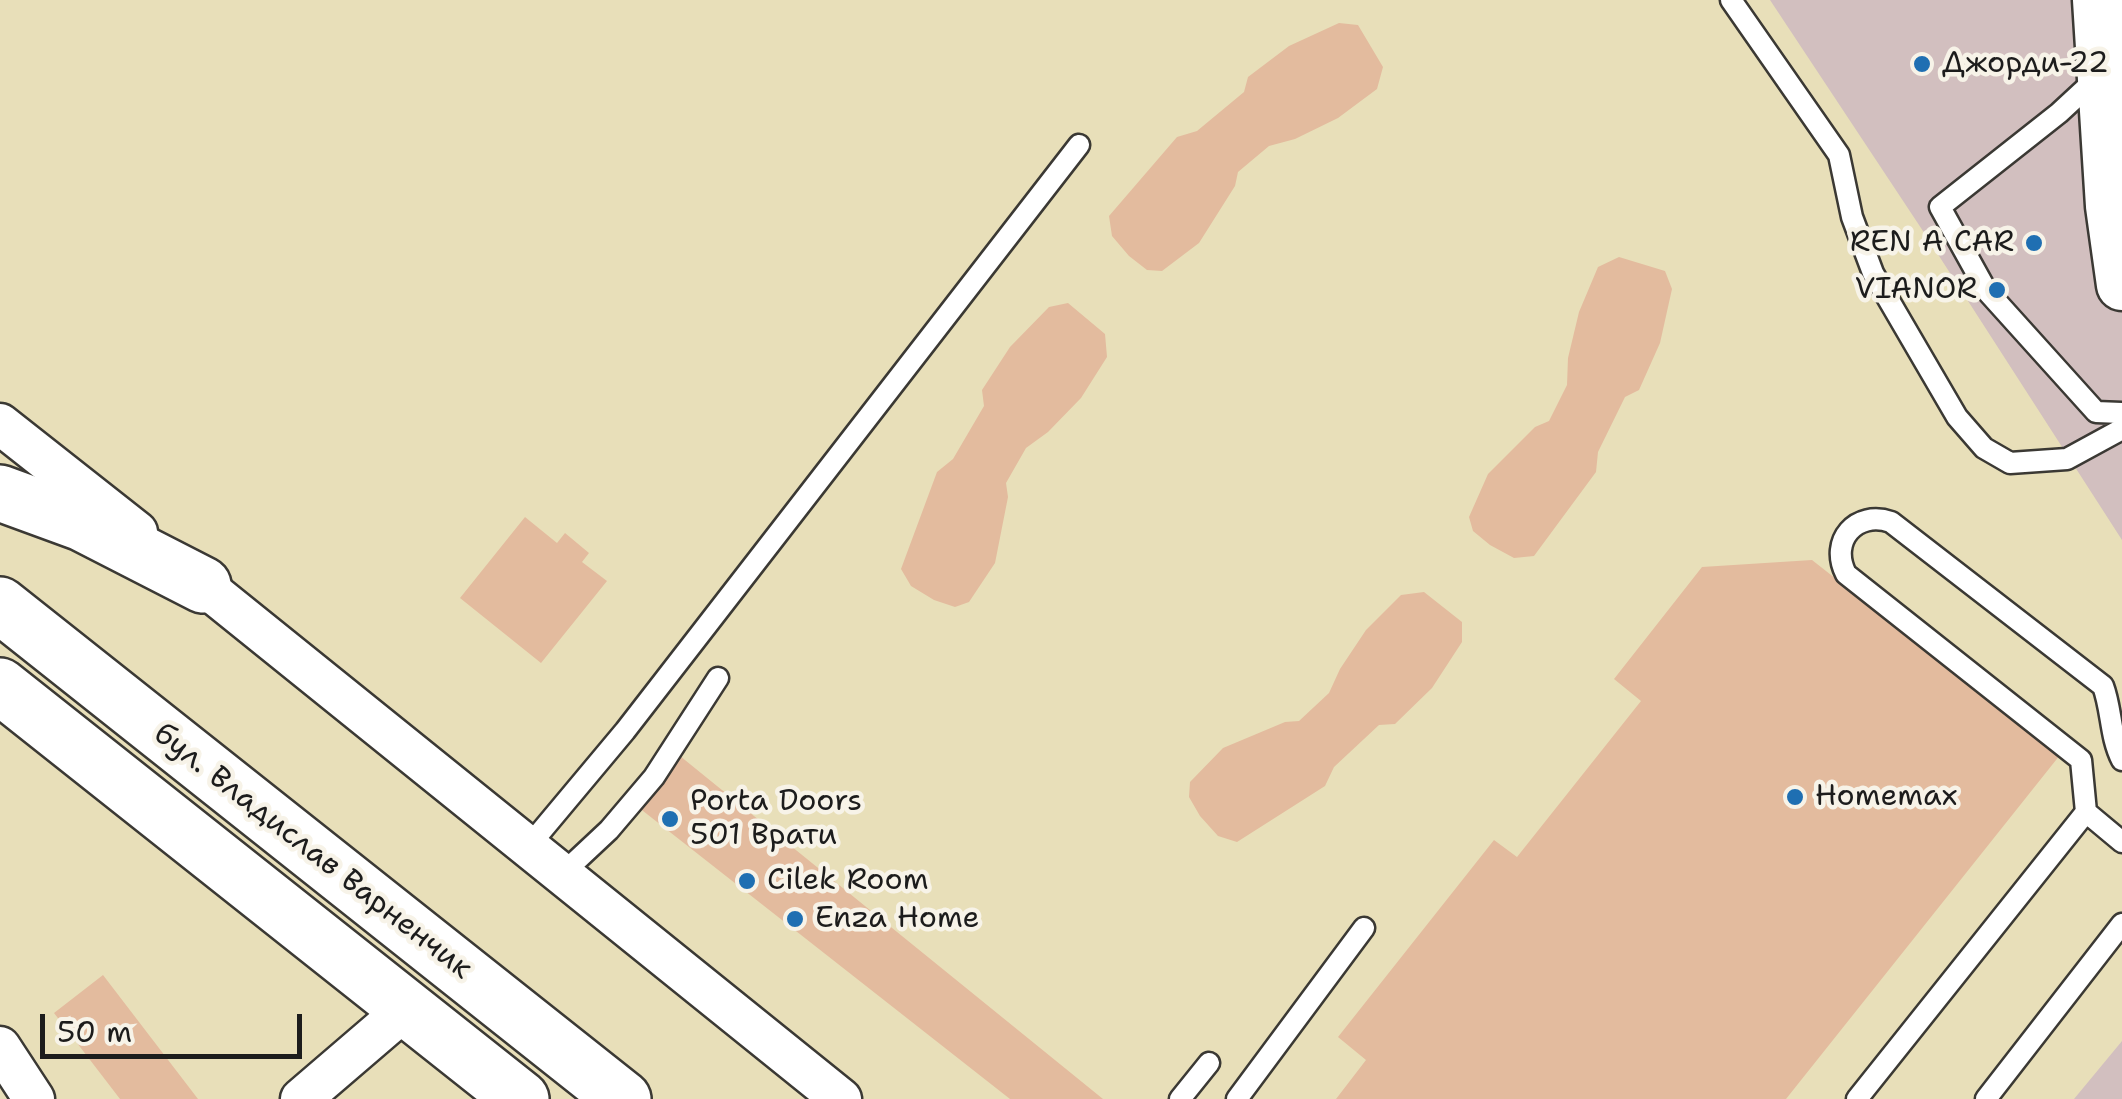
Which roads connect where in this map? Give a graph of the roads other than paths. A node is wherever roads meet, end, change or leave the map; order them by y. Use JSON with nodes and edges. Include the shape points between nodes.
{"nodes":[{"id":1,"x":1731,"y":0,"type":"edge"},
{"id":2,"x":2098,"y":0,"type":"edge"},
{"id":3,"x":2101,"y":74,"type":"junction"},
{"id":4,"x":1079,"y":145,"type":"dead end"},
{"id":5,"x":2122,"y":285,"type":"edge"},
{"id":6,"x":2122,"y":412,"type":"edge"},
{"id":7,"x":0,"y":424,"type":"edge"},
{"id":8,"x":2122,"y":429,"type":"edge"},
{"id":9,"x":0,"y":493,"type":"edge"},
{"id":10,"x":203,"y":585,"type":"junction"},
{"id":11,"x":0,"y":605,"type":"edge"},
{"id":12,"x":718,"y":678,"type":"dead end"},
{"id":13,"x":0,"y":686,"type":"edge"},
{"id":14,"x":2122,"y":760,"type":"edge"},
{"id":15,"x":2086,"y":812,"type":"junction"},
{"id":16,"x":2122,"y":842,"type":"edge"},
{"id":17,"x":528,"y":846,"type":"junction"},
{"id":18,"x":562,"y":874,"type":"junction"},
{"id":19,"x":2122,"y":924,"type":"edge"},
{"id":20,"x":1364,"y":928,"type":"dead end"},
{"id":21,"x":407,"y":1008,"type":"junction"},
{"id":22,"x":0,"y":1047,"type":"edge"},
{"id":23,"x":1209,"y":1063,"type":"dead end"},
{"id":24,"x":34,"y":1099,"type":"edge"},
{"id":25,"x":300,"y":1099,"type":"edge"},
{"id":26,"x":521,"y":1099,"type":"edge"},
{"id":27,"x":623,"y":1099,"type":"edge"},
{"id":28,"x":841,"y":1099,"type":"edge"},
{"id":29,"x":1180,"y":1099,"type":"edge"},
{"id":30,"x":1236,"y":1099,"type":"edge"},
{"id":31,"x":1857,"y":1099,"type":"edge"},
{"id":32,"x":1986,"y":1099,"type":"edge"}],
"edges":[{"from":1,"to":8,"type":"lane","via":[[1839,155],[1873,272],[1956,418],[1984,448],[2010,463],[2067,458]]},
{"from":2,"to":3,"type":"street"},
{"from":3,"to":5,"type":"street"},
{"from":3,"to":6,"type":"lane","via":[[1940,207],[1986,290],[2096,412]]},
{"from":4,"to":17,"type":"lane","via":[[625,731]]},
{"from":7,"to":10,"type":"street"},
{"from":9,"to":10,"type":"main road","via":[[82,523]]},
{"from":10,"to":17,"type":"street"},
{"from":11,"to":27,"type":"main road","name":"бул. Владислав Варненчик"},
{"from":12,"to":18,"type":"lane","via":[[654,777]]},
{"from":13,"to":21,"type":"main road","name":"бул. Владислав Варненчик"},
{"from":14,"to":15,"type":"lane","via":[[2103,686],[1891,522],[1865,519],[1848,530],[1840,550],[1846,574],[2081,760]]},
{"from":15,"to":16,"type":"lane"},
{"from":15,"to":31,"type":"lane"},
{"from":17,"to":18,"type":"street"},
{"from":18,"to":28,"type":"street"},
{"from":19,"to":32,"type":"lane"},
{"from":20,"to":30,"type":"lane"},
{"from":21,"to":25,"type":"street"},
{"from":21,"to":26,"type":"main road","name":"бул. Владислав Варненчик"},
{"from":22,"to":24,"type":"street"},
{"from":23,"to":29,"type":"lane"}]}
